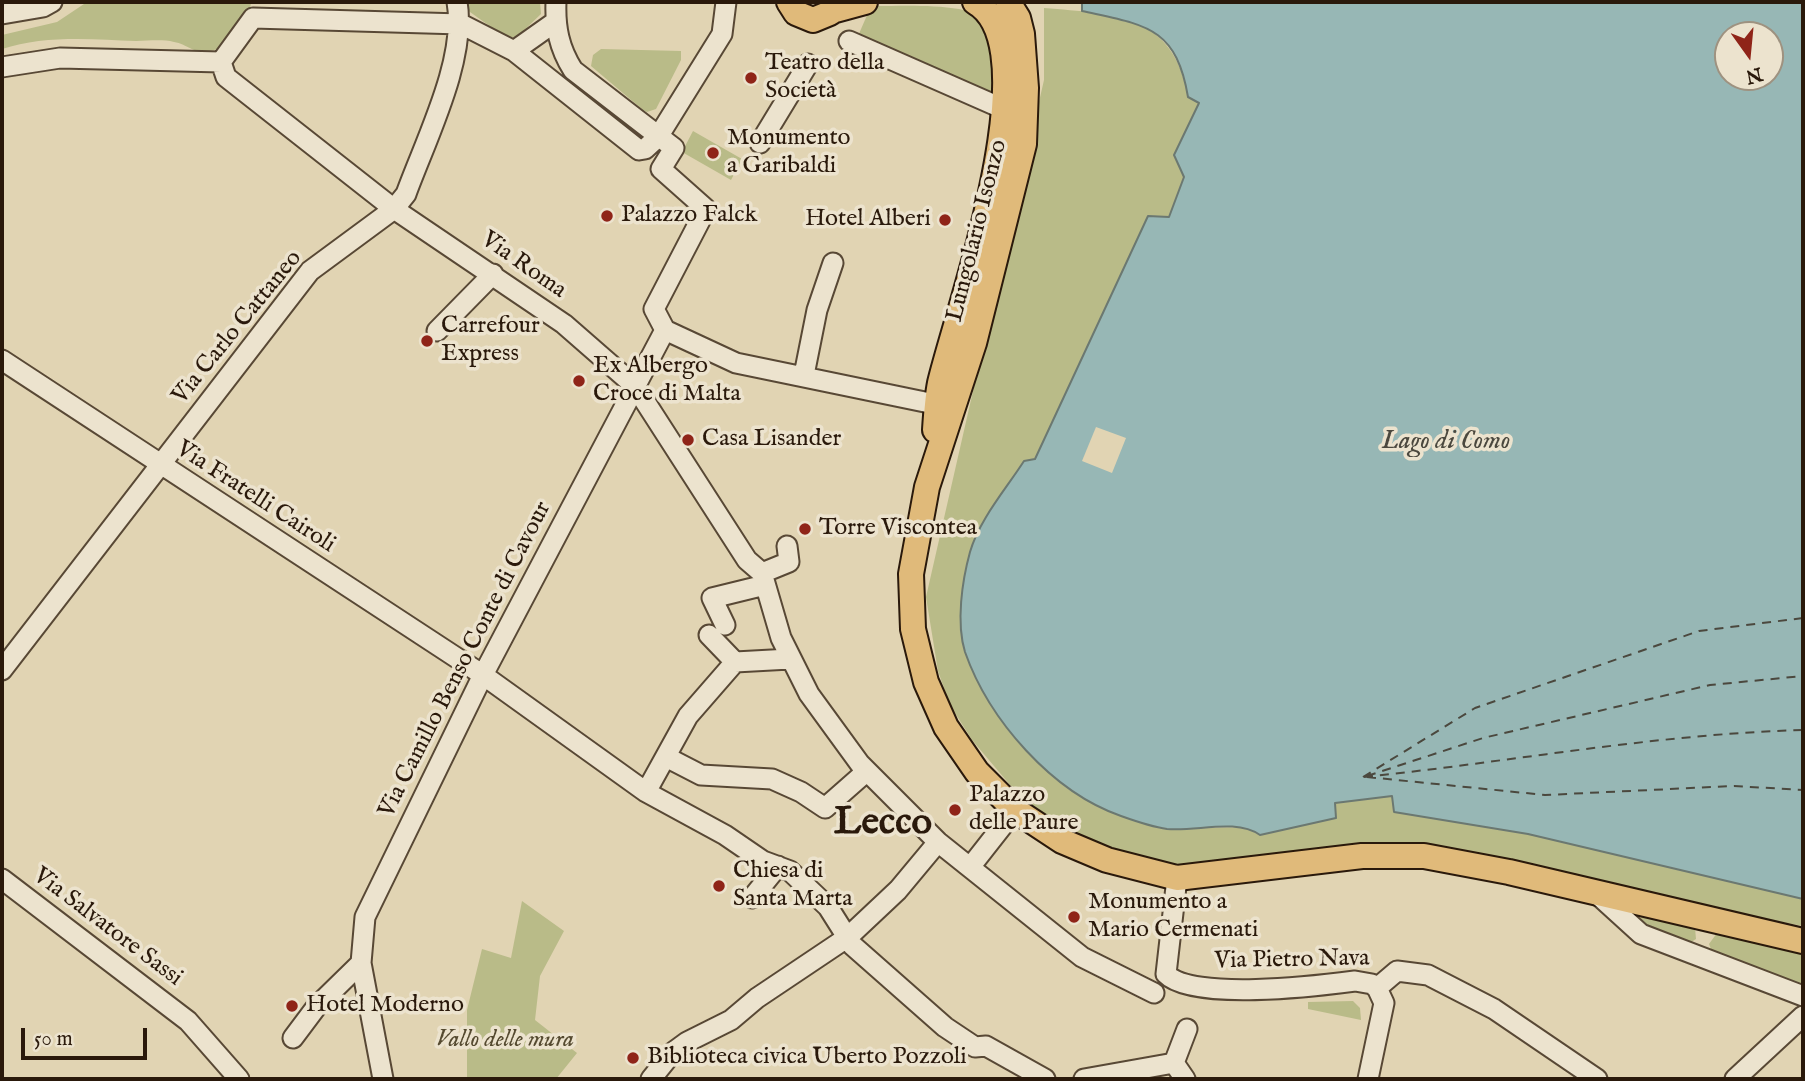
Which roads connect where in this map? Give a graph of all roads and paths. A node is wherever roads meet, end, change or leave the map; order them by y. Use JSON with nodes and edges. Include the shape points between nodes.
{"nodes":[{"id":1,"x":52,"y":2,"type":"edge"},
{"id":2,"x":457,"y":2,"type":"edge"},
{"id":3,"x":726,"y":2,"type":"edge"},
{"id":4,"x":865,"y":2,"type":"edge"},
{"id":5,"x":975,"y":2,"type":"edge"},
{"id":6,"x":1008,"y":2,"type":"edge"},
{"id":7,"x":787,"y":3,"type":"edge"},
{"id":8,"x":835,"y":6,"type":"edge"},
{"id":9,"x":254,"y":10,"type":"edge"},
{"id":10,"x":556,"y":12,"type":"edge"},
{"id":11,"x":2,"y":14,"type":"edge"},
{"id":12,"x":461,"y":24,"type":"junction"},
{"id":13,"x":849,"y":41,"type":"dead end"},
{"id":14,"x":514,"y":51,"type":"junction"},
{"id":15,"x":221,"y":62,"type":"junction"},
{"id":16,"x":808,"y":64,"type":"dead end"},
{"id":17,"x":2,"y":67,"type":"edge"},
{"id":18,"x":1006,"y":110,"type":"junction"},
{"id":19,"x":658,"y":137,"type":"junction"},
{"id":20,"x":760,"y":143,"type":"dead end"},
{"id":21,"x":394,"y":209,"type":"junction"},
{"id":22,"x":833,"y":263,"type":"dead end"},
{"id":23,"x":493,"y":274,"type":"junction"},
{"id":24,"x":665,"y":330,"type":"junction"},
{"id":25,"x":437,"y":331,"type":"dead end"},
{"id":26,"x":2,"y":360,"type":"edge"},
{"id":27,"x":804,"y":375,"type":"junction"},
{"id":28,"x":635,"y":386,"type":"junction"},
{"id":29,"x":945,"y":407,"type":"junction"},
{"id":30,"x":160,"y":466,"type":"junction"},
{"id":31,"x":787,"y":546,"type":"dead end"},
{"id":32,"x":758,"y":573,"type":"junction"},
{"id":33,"x":790,"y":659,"type":"junction"},
{"id":34,"x":735,"y":662,"type":"junction"},
{"id":35,"x":2,"y":670,"type":"edge"},
{"id":36,"x":483,"y":675,"type":"junction"},
{"id":37,"x":668,"y":758,"type":"junction"},
{"id":38,"x":867,"y":771,"type":"junction"},
{"id":39,"x":646,"y":792,"type":"junction"},
{"id":40,"x":1015,"y":810,"type":"junction"},
{"id":41,"x":938,"y":842,"type":"junction"},
{"id":42,"x":965,"y":862,"type":"junction"},
{"id":43,"x":778,"y":866,"type":"junction"},
{"id":44,"x":2,"y":878,"type":"edge"},
{"id":45,"x":1177,"y":878,"type":"junction"},
{"id":46,"x":1597,"y":894,"type":"junction"},
{"id":47,"x":752,"y":898,"type":"dead end"},
{"id":48,"x":848,"y":937,"type":"junction"},
{"id":49,"x":1803,"y":941,"type":"edge"},
{"id":50,"x":361,"y":963,"type":"junction"},
{"id":51,"x":1377,"y":988,"type":"junction"},
{"id":52,"x":1154,"y":993,"type":"dead end"},
{"id":53,"x":1803,"y":996,"type":"edge"},
{"id":54,"x":1803,"y":1016,"type":"edge"},
{"id":55,"x":1187,"y":1029,"type":"dead end"},
{"id":56,"x":293,"y":1038,"type":"dead end"},
{"id":57,"x":1570,"y":1059,"type":"junction"},
{"id":58,"x":1180,"y":1071,"type":"edge"},
{"id":59,"x":1091,"y":1077,"type":"edge"},
{"id":60,"x":239,"y":1079,"type":"edge"},
{"id":61,"x":383,"y":1079,"type":"edge"},
{"id":62,"x":651,"y":1079,"type":"edge"},
{"id":63,"x":1045,"y":1079,"type":"edge"},
{"id":64,"x":1368,"y":1079,"type":"edge"},
{"id":65,"x":1568,"y":1079,"type":"edge"},
{"id":66,"x":1597,"y":1079,"type":"edge"},
{"id":67,"x":1735,"y":1079,"type":"edge"}],
"edges":[{"from":1,"to":11,"type":"street"},
{"from":2,"to":12,"type":"street","name":"Via Carlo Cattaneo"},
{"from":3,"to":19,"type":"street","via":[[722,34]]},
{"from":4,"to":8,"type":"main road"},
{"from":5,"to":18,"type":"main road","name":"Lungolario Isonzo","via":[[1000,30]]},
{"from":6,"to":29,"type":"main road","name":"Lungolario Isonzo","via":[[1022,34],[1024,144],[974,344]]},
{"from":7,"to":8,"type":"main road","via":[[807,19],[819,19]]},
{"from":9,"to":12,"type":"street"},
{"from":9,"to":15,"type":"street"},
{"from":10,"to":14,"type":"street"},
{"from":10,"to":19,"type":"street","via":[[562,52],[573,70]]},
{"from":12,"to":14,"type":"street"},
{"from":12,"to":21,"type":"street","name":"Via Carlo Cattaneo","via":[[454,61],[407,194]]},
{"from":13,"to":18,"type":"street"},
{"from":14,"to":19,"type":"street","via":[[639,150]]},
{"from":15,"to":17,"type":"street","via":[[60,58]]},
{"from":15,"to":21,"type":"street","name":"Via Roma","via":[[226,77]]},
{"from":16,"to":20,"type":"street"},
{"from":18,"to":29,"type":"main road","name":"Lungolario Isonzo"},
{"from":19,"to":24,"type":"street","via":[[674,148],[661,169],[706,209],[654,309]]},
{"from":21,"to":23,"type":"street","name":"Via Roma"},
{"from":21,"to":30,"type":"street","name":"Via Carlo Cattaneo","via":[[310,271]]},
{"from":22,"to":27,"type":"street","via":[[817,310]]},
{"from":23,"to":25,"type":"street"},
{"from":23,"to":28,"type":"street","name":"Via Roma","via":[[564,324]]},
{"from":24,"to":27,"type":"street","via":[[736,363]]},
{"from":24,"to":28,"type":"street","name":"Via Camillo Benso Conte di Cavour"},
{"from":26,"to":30,"type":"street","name":"Via Fratelli Cairoli"},
{"from":27,"to":29,"type":"street"},
{"from":28,"to":32,"type":"street","name":"Via Roma"},
{"from":28,"to":36,"type":"street","name":"Via Camillo Benso Conte di Cavour"},
{"from":29,"to":40,"type":"main road","name":"Lungolario Isonzo","via":[[912,568],[911,604],[919,659],[952,737],[977,772]]},
{"from":30,"to":35,"type":"street","name":"Via Carlo Cattaneo"},
{"from":30,"to":36,"type":"street","name":"Via Fratelli Cairoli"},
{"from":31,"to":32,"type":"street","via":[[789,562]]},
{"from":32,"to":33,"type":"street","name":"Via Roma"},
{"from":32,"to":34,"type":"street","via":[[712,598],[717,630]]},
{"from":33,"to":34,"type":"street"},
{"from":33,"to":38,"type":"street","name":"Via Roma","via":[[816,705]]},
{"from":34,"to":37,"type":"street","via":[[688,716]]},
{"from":36,"to":39,"type":"street","name":"Via Fratelli Cairoli"},
{"from":36,"to":50,"type":"street","name":"Via Camillo Benso Conte di Cavour","via":[[365,917]]},
{"from":37,"to":38,"type":"street","via":[[701,775],[772,779],[825,808]]},
{"from":37,"to":39,"type":"street"},
{"from":38,"to":41,"type":"street","name":"Via Roma"},
{"from":39,"to":43,"type":"street","name":"Via Fratelli Cairoli"},
{"from":40,"to":42,"type":"street"},
{"from":40,"to":45,"type":"main road","name":"Lungolario Isonzo","via":[[1090,854]]},
{"from":41,"to":42,"type":"street","name":"Via Roma"},
{"from":41,"to":48,"type":"street","via":[[898,891]]},
{"from":42,"to":52,"type":"street","name":"Via Roma","via":[[1082,957]]},
{"from":43,"to":47,"type":"street"},
{"from":43,"to":48,"type":"street","name":"Via Fratelli Cairoli","via":[[812,889]]},
{"from":44,"to":60,"type":"street","name":"Via Salvatore Sassi","via":[[188,1021]]},
{"from":45,"to":46,"type":"main road","via":[[1362,856],[1424,856]]},
{"from":45,"to":51,"type":"street","name":"Via Pietro Nava","via":[[1166,974],[1173,981],[1249,989],[1355,981]]},
{"from":46,"to":49,"type":"main road"},
{"from":46,"to":53,"type":"street","via":[[1641,934]]},
{"from":48,"to":62,"type":"street","via":[[731,1020],[687,1042]]},
{"from":48,"to":63,"type":"street","name":"Via Fratelli Cairoli","via":[[946,1027],[975,1047],[986,1046]]},
{"from":50,"to":56,"type":"street","via":[[317,1006]]},
{"from":50,"to":61,"type":"street","name":"Via Camillo Benso Conte di Cavour"},
{"from":51,"to":57,"type":"street","name":"Via Pietro Nava","via":[[1397,971],[1428,975],[1494,1009]]},
{"from":51,"to":64,"type":"street","via":[[1384,1003]]},
{"from":54,"to":67,"type":"street"},
{"from":55,"to":58,"type":"street"},
{"from":57,"to":65,"type":"street"},
{"from":57,"to":66,"type":"street","name":"Via Pietro Nava"},
{"from":58,"to":59,"type":"street"}]}
